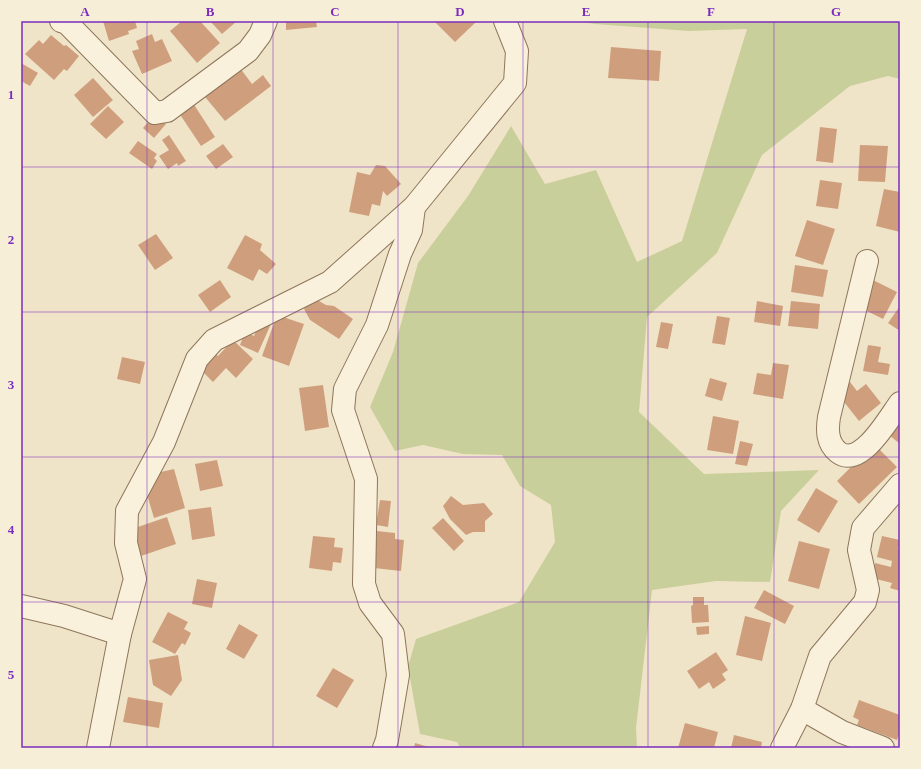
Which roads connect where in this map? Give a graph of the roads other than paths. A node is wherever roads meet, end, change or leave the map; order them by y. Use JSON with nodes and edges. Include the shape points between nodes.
{"nodes":[{"id":1,"x":61,"y":21,"type":"edge"},
{"id":2,"x":266,"y":21,"type":"edge"},
{"id":3,"x":505,"y":21,"type":"edge"},
{"id":4,"x":414,"y":207,"type":"junction"},
{"id":5,"x":868,"y":261,"type":"dead end"},
{"id":6,"x":900,"y":403,"type":"edge"},
{"id":7,"x":900,"y":485,"type":"edge"},
{"id":8,"x":21,"y":606,"type":"edge"},
{"id":9,"x":120,"y":634,"type":"junction"},
{"id":10,"x":802,"y":709,"type":"junction"},
{"id":11,"x":98,"y":748,"type":"edge"},
{"id":12,"x":384,"y":748,"type":"edge"},
{"id":13,"x":782,"y":748,"type":"edge"},
{"id":14,"x":883,"y":748,"type":"edge"}],
"edges":[{"from":1,"to":2,"type":"street","via":[[67,23],[155,113],[167,111],[248,52]]},
{"from":3,"to":4,"type":"street","via":[[517,52],[515,83]]},
{"from":4,"to":9,"type":"street","via":[[330,282],[214,340],[197,359],[164,442],[127,511],[126,543],[135,579]]},
{"from":4,"to":12,"type":"street","via":[[411,230],[400,254],[377,325],[344,389],[343,410],[366,479],[364,584],[370,603],[393,634],[398,675]]},
{"from":5,"to":6,"type":"street","via":[[829,417],[829,440],[833,448],[842,456],[858,454],[874,439]]},
{"from":7,"to":10,"type":"street","via":[[863,528],[859,550],[868,590],[865,602],[820,656]]},
{"from":8,"to":9,"type":"street","via":[[64,616]]},
{"from":9,"to":11,"type":"street"},
{"from":10,"to":13,"type":"street"},
{"from":10,"to":14,"type":"street","via":[[842,732]]}]}
